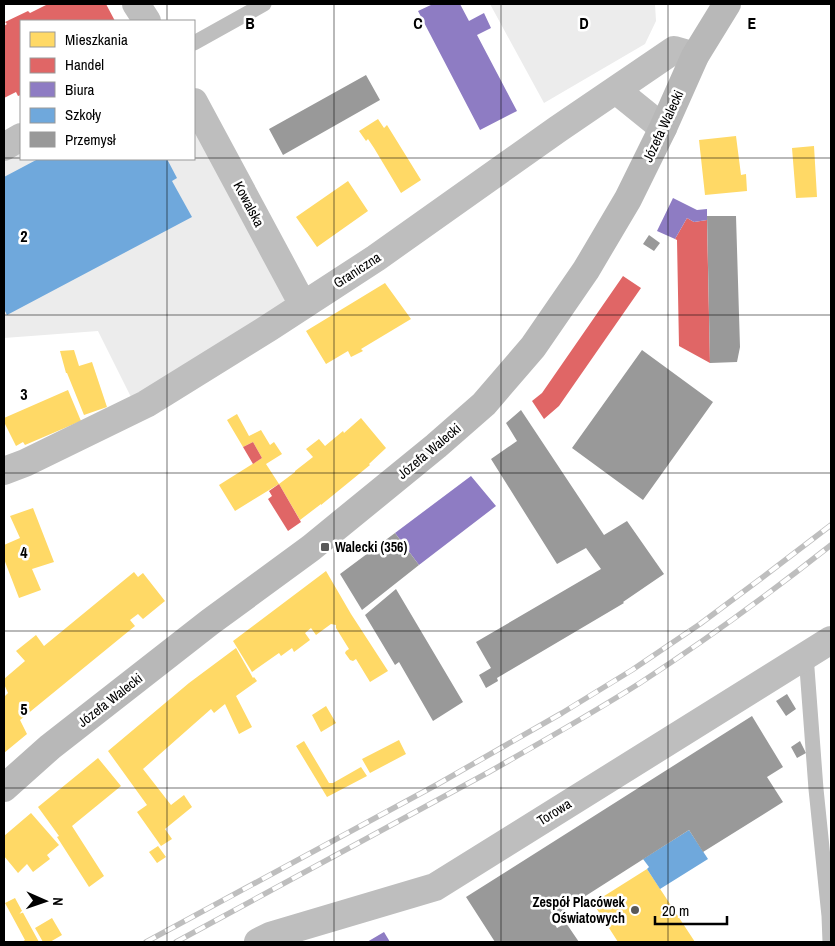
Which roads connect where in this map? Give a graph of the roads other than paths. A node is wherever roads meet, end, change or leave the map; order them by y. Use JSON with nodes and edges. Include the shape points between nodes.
{"nodes":[{"id":1,"x":136,"y":4,"type":"edge"},
{"id":2,"x":264,"y":4,"type":"edge"},
{"id":3,"x":721,"y":5,"type":"edge"},
{"id":4,"x":146,"y":20,"type":"edge"},
{"id":5,"x":195,"y":42,"type":"edge"},
{"id":6,"x":695,"y":56,"type":"junction"},
{"id":7,"x":616,"y":90,"type":"junction"},
{"id":8,"x":195,"y":104,"type":"edge"},
{"id":9,"x":663,"y":128,"type":"junction"},
{"id":10,"x":20,"y":139,"type":"edge"},
{"id":11,"x":4,"y":147,"type":"edge"},
{"id":12,"x":303,"y":305,"type":"junction"},
{"id":13,"x":4,"y":470,"type":"edge"},
{"id":14,"x":831,"y":640,"type":"edge"},
{"id":15,"x":806,"y":655,"type":"junction"},
{"id":16,"x":4,"y":788,"type":"edge"},
{"id":17,"x":830,"y":916,"type":"edge"},
{"id":18,"x":258,"y":942,"type":"edge"},
{"id":19,"x":830,"y":942,"type":"edge"}],
"edges":[{"from":1,"to":4,"type":"street"},
{"from":2,"to":5,"type":"lane"},
{"from":3,"to":6,"type":"main road","name":"Józefa Walecki"},
{"from":6,"to":7,"type":"street","name":"Graniczna","via":[[674,50]]},
{"from":6,"to":9,"type":"main road","name":"Józefa Walecki"},
{"from":7,"to":9,"type":"street"},
{"from":7,"to":12,"type":"street","name":"Graniczna","via":[[376,258]]},
{"from":8,"to":12,"type":"street","name":"Kowalska"},
{"from":9,"to":16,"type":"main road","name":"Józefa Walecki","via":[[628,200],[586,270],[533,347],[484,404],[311,548],[210,622],[58,741]]},
{"from":10,"to":11,"type":"street"},
{"from":12,"to":13,"type":"street","name":"Graniczna","via":[[146,404]]},
{"from":14,"to":15,"type":"street","name":"Torowa"},
{"from":15,"to":17,"type":"lane"},
{"from":15,"to":18,"type":"street","name":"Torowa","via":[[435,887]]},
{"from":17,"to":19,"type":"lane"}]}
